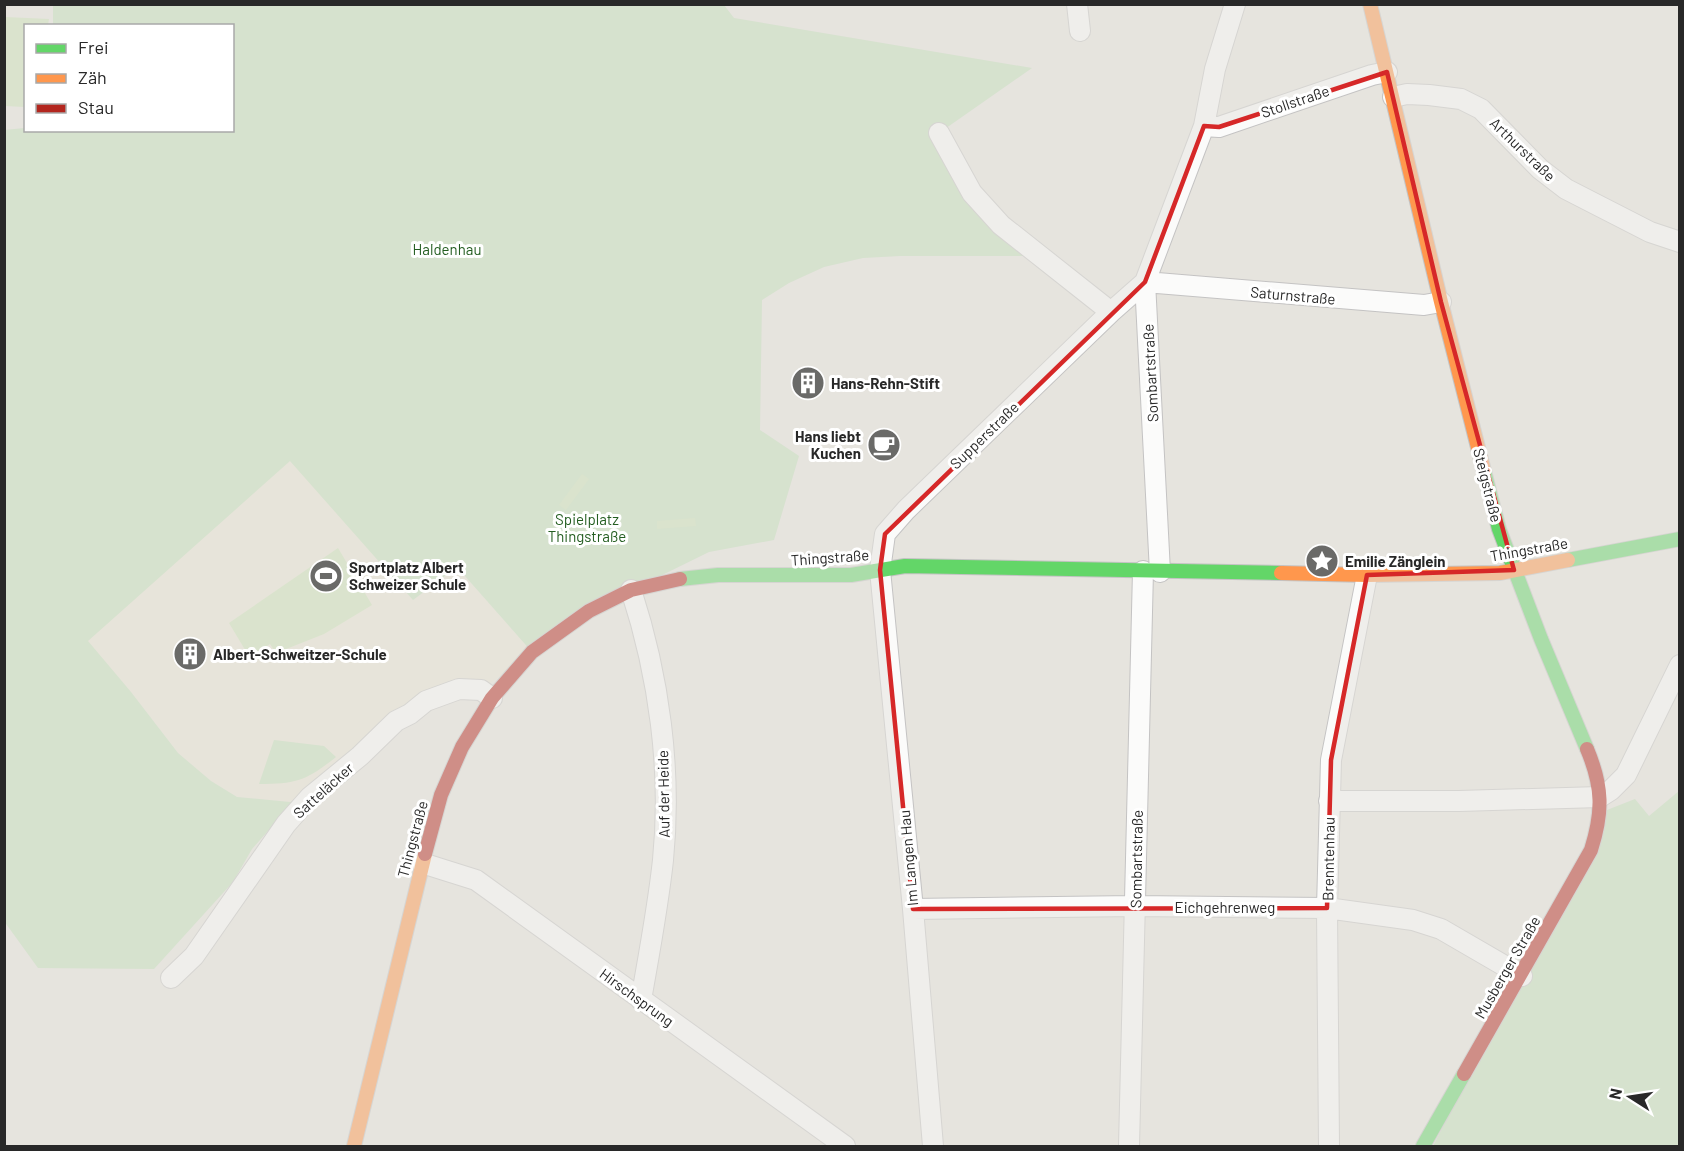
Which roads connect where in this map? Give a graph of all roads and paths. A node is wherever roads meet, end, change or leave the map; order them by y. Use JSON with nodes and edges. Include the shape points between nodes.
{"nodes":[{"id":1,"x":1077,"y":4,"type":"edge"},
{"id":2,"x":1235,"y":4,"type":"edge"},
{"id":3,"x":1370,"y":4,"type":"edge"},
{"id":4,"x":1080,"y":31,"type":"dead end"},
{"id":5,"x":1387,"y":72,"type":"junction"},
{"id":6,"x":1393,"y":97,"type":"junction"},
{"id":7,"x":1204,"y":126,"type":"junction"},
{"id":8,"x":939,"y":133,"type":"dead end"},
{"id":9,"x":1680,"y":242,"type":"edge"},
{"id":10,"x":1145,"y":282,"type":"junction"},
{"id":11,"x":1441,"y":302,"type":"junction"},
{"id":12,"x":1111,"y":312,"type":"junction"},
{"id":13,"x":1680,"y":539,"type":"edge"},
{"id":14,"x":880,"y":570,"type":"junction"},
{"id":15,"x":1514,"y":570,"type":"junction"},
{"id":16,"x":1152,"y":571,"type":"junction"},
{"id":17,"x":1367,"y":575,"type":"junction"},
{"id":18,"x":631,"y":590,"type":"junction"},
{"id":19,"x":1680,"y":665,"type":"edge"},
{"id":20,"x":492,"y":698,"type":"junction"},
{"id":21,"x":1600,"y":797,"type":"junction"},
{"id":22,"x":1329,"y":801,"type":"junction"},
{"id":23,"x":422,"y":863,"type":"junction"},
{"id":24,"x":1135,"y":906,"type":"junction"},
{"id":25,"x":1327,"y":908,"type":"junction"},
{"id":26,"x":913,"y":909,"type":"junction"},
{"id":27,"x":1522,"y":976,"type":"junction"},
{"id":28,"x":171,"y":978,"type":"dead end"},
{"id":29,"x":641,"y":1000,"type":"junction"},
{"id":30,"x":354,"y":1146,"type":"edge"},
{"id":31,"x":845,"y":1146,"type":"edge"},
{"id":32,"x":933,"y":1146,"type":"edge"},
{"id":33,"x":1129,"y":1146,"type":"edge"},
{"id":34,"x":1329,"y":1146,"type":"edge"},
{"id":35,"x":1423,"y":1146,"type":"edge"}],
"edges":[{"from":1,"to":4,"type":"street"},
{"from":2,"to":7,"type":"street","name":"Supperstraße","via":[[1215,69]]},
{"from":3,"to":5,"type":"street","name":"Steigstraße"},
{"from":5,"to":6,"type":"street","name":"Steigstraße"},
{"from":5,"to":7,"type":"street","name":"Stollstraße","via":[[1219,127]]},
{"from":6,"to":9,"type":"street","name":"Arthurstraße","via":[[1407,94],[1461,99],[1481,109],[1540,169],[1566,189],[1650,232]]},
{"from":6,"to":11,"type":"street","name":"Steigstraße"},
{"from":7,"to":10,"type":"street","name":"Supperstraße"},
{"from":8,"to":12,"type":"street","via":[[972,193],[1001,225]]},
{"from":10,"to":11,"type":"street","name":"Saturnstraße","via":[[1424,305]]},
{"from":10,"to":12,"type":"street","name":"Supperstraße"},
{"from":10,"to":16,"type":"street","name":"Sombartstraße"},
{"from":11,"to":15,"type":"street","name":"Steigstraße","via":[[1499,529]]},
{"from":12,"to":14,"type":"street","name":"Supperstraße","via":[[906,510],[885,534]]},
{"from":13,"to":15,"type":"street","name":"Thingstraße"},
{"from":14,"to":16,"type":"street","name":"Thingstraße","via":[[905,566]]},
{"from":14,"to":18,"type":"street","name":"Thingstraße","via":[[851,575],[718,575]]},
{"from":14,"to":26,"type":"street","name":"Im Langen Hau"},
{"from":15,"to":17,"type":"street","name":"Thingstraße"},
{"from":15,"to":21,"type":"street","name":"Steigstraße","via":[[1594,766]]},
{"from":16,"to":17,"type":"street","name":"Thingstraße"},
{"from":16,"to":24,"type":"street","name":"Sombartstraße"},
{"from":17,"to":22,"type":"street","name":"Brenntenhau","via":[[1331,760]]},
{"from":18,"to":20,"type":"street","name":"Thingstraße","via":[[590,611],[532,652]]},
{"from":18,"to":29,"type":"street","name":"Auf der Heide","via":[[656,687],[666,807],[657,911]]},
{"from":19,"to":21,"type":"street","via":[[1626,775]]},
{"from":20,"to":23,"type":"street","name":"Thingstraße","via":[[462,747],[445,787]]},
{"from":20,"to":28,"type":"street","name":"Satteläcker","via":[[481,690],[459,689],[426,701],[396,721],[310,797],[286,824],[194,956]]},
{"from":21,"to":22,"type":"street"},
{"from":21,"to":27,"type":"street","name":"Musberger Straße","via":[[1599,824],[1591,850]]},
{"from":22,"to":25,"type":"street","name":"Brenntenhau"},
{"from":23,"to":29,"type":"street","name":"Hirschsprung","via":[[476,880]]},
{"from":23,"to":30,"type":"street","name":"Thingstraße"},
{"from":24,"to":25,"type":"street","name":"Eichgehrenweg"},
{"from":24,"to":26,"type":"street","name":"Eichgehrenweg"},
{"from":24,"to":33,"type":"street","name":"Sombartstraße"},
{"from":25,"to":27,"type":"street","name":"Eichgehrenweg","via":[[1413,920],[1441,929]]},
{"from":25,"to":34,"type":"street","name":"Brenntenhau"},
{"from":26,"to":32,"type":"street","name":"Im Langen Hau"},
{"from":27,"to":35,"type":"street","name":"Musberger Straße"},
{"from":29,"to":31,"type":"street","name":"Hirschsprung"}]}
